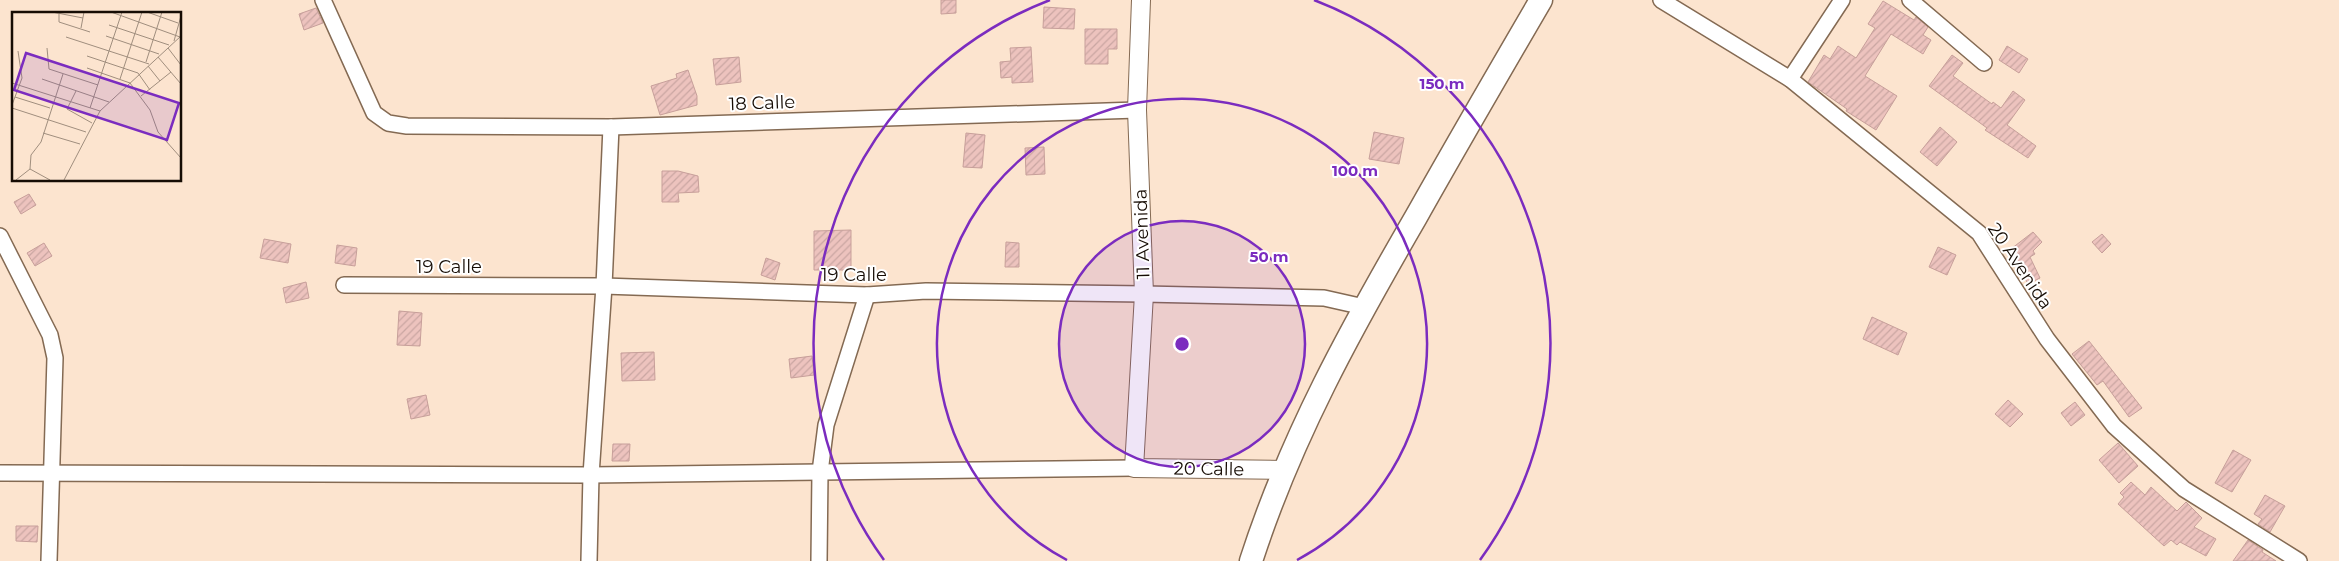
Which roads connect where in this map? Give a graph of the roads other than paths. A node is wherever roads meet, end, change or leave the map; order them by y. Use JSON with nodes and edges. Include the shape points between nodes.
{"nodes":[{"id":1,"x":323,"y":0,"type":"edge"},
{"id":2,"x":1141,"y":0,"type":"edge"},
{"id":3,"x":1540,"y":0,"type":"edge"},
{"id":4,"x":1661,"y":0,"type":"edge"},
{"id":5,"x":1842,"y":0,"type":"edge"},
{"id":6,"x":1910,"y":0,"type":"edge"},
{"id":7,"x":1984,"y":63,"type":"dead end"},
{"id":8,"x":1790,"y":79,"type":"junction"},
{"id":9,"x":1137,"y":110,"type":"junction"},
{"id":10,"x":611,"y":127,"type":"junction"},
{"id":11,"x":0,"y":236,"type":"edge"},
{"id":12,"x":344,"y":285,"type":"dead end"},
{"id":13,"x":604,"y":286,"type":"junction"},
{"id":14,"x":1144,"y":294,"type":"junction"},
{"id":15,"x":867,"y":296,"type":"junction"},
{"id":16,"x":1364,"y":307,"type":"junction"},
{"id":17,"x":1134,"y":468,"type":"junction"},
{"id":18,"x":1284,"y":470,"type":"junction"},
{"id":19,"x":820,"y":472,"type":"junction"},
{"id":20,"x":0,"y":473,"type":"edge"},
{"id":21,"x":53,"y":474,"type":"junction"},
{"id":22,"x":591,"y":475,"type":"junction"},
{"id":23,"x":49,"y":561,"type":"edge"},
{"id":24,"x":589,"y":561,"type":"edge"},
{"id":25,"x":819,"y":561,"type":"edge"},
{"id":26,"x":1251,"y":561,"type":"edge"},
{"id":27,"x":2299,"y":561,"type":"edge"}],
"edges":[{"from":1,"to":10,"type":"street","name":"18 Calle","via":[[374,113],[388,123],[408,126]]},
{"from":2,"to":9,"type":"street","name":"11 Avenida"},
{"from":3,"to":16,"type":"main road"},
{"from":4,"to":8,"type":"street","name":"20 Avenida"},
{"from":5,"to":8,"type":"street"},
{"from":6,"to":7,"type":"street"},
{"from":8,"to":27,"type":"street","name":"20 Avenida","via":[[1979,233],[2047,339],[2114,426],[2184,489]]},
{"from":9,"to":10,"type":"street","name":"18 Calle"},
{"from":9,"to":14,"type":"street","name":"11 Avenida"},
{"from":10,"to":13,"type":"street"},
{"from":11,"to":21,"type":"street","via":[[50,335],[55,358]]},
{"from":12,"to":13,"type":"street","name":"19 Calle"},
{"from":13,"to":15,"type":"street","name":"19 Calle"},
{"from":13,"to":22,"type":"street"},
{"from":14,"to":15,"type":"street","name":"19 Calle","via":[[926,291]]},
{"from":14,"to":16,"type":"street","name":"19 Calle","via":[[1324,298]]},
{"from":14,"to":17,"type":"street","name":"11 Avenida"},
{"from":15,"to":19,"type":"street","via":[[826,425]]},
{"from":16,"to":18,"type":"main road","via":[[1312,406]]},
{"from":17,"to":18,"type":"street","name":"20 Calle"},
{"from":17,"to":19,"type":"street"},
{"from":18,"to":26,"type":"main road"},
{"from":19,"to":22,"type":"street"},
{"from":19,"to":25,"type":"street"},
{"from":20,"to":21,"type":"street"},
{"from":21,"to":22,"type":"street"},
{"from":21,"to":23,"type":"street"},
{"from":22,"to":24,"type":"street"}]}
